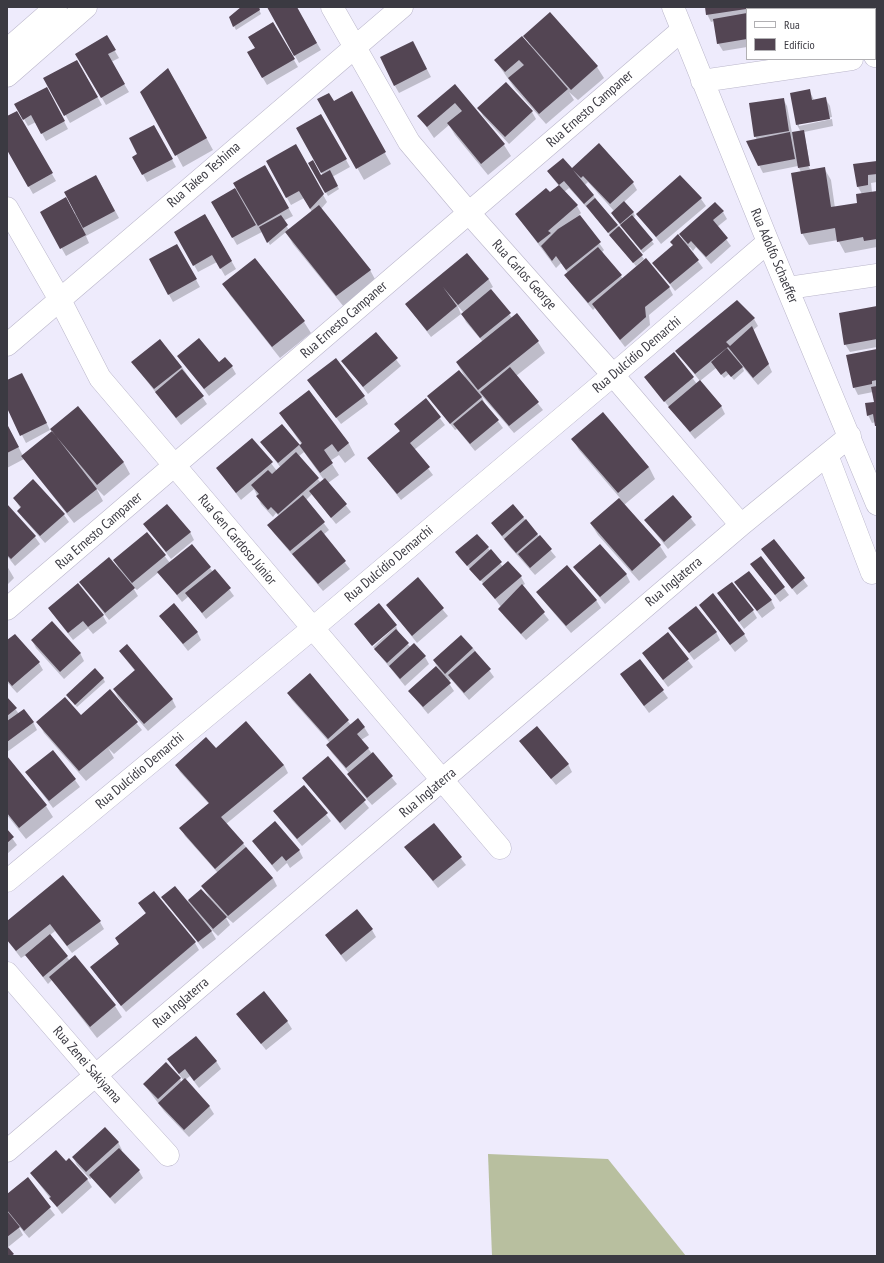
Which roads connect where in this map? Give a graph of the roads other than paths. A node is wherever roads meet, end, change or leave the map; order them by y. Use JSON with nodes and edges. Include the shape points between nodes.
{"nodes":[{"id":1,"x":56,"y":7,"type":"edge"},
{"id":2,"x":86,"y":7,"type":"edge"},
{"id":3,"x":332,"y":7,"type":"edge"},
{"id":4,"x":402,"y":7,"type":"edge"},
{"id":5,"x":673,"y":7,"type":"edge"},
{"id":6,"x":682,"y":30,"type":"junction"},
{"id":7,"x":354,"y":46,"type":"junction"},
{"id":8,"x":7,"y":50,"type":"edge"},
{"id":9,"x":845,"y":60,"type":"edge"},
{"id":10,"x":7,"y":76,"type":"edge"},
{"id":11,"x":702,"y":81,"type":"junction"},
{"id":12,"x":7,"y":208,"type":"edge"},
{"id":13,"x":469,"y":213,"type":"junction"},
{"id":14,"x":768,"y":242,"type":"junction"},
{"id":15,"x":877,"y":275,"type":"edge"},
{"id":16,"x":788,"y":288,"type":"junction"},
{"id":17,"x":60,"y":300,"type":"junction"},
{"id":18,"x":7,"y":345,"type":"edge"},
{"id":19,"x":613,"y":375,"type":"junction"},
{"id":20,"x":850,"y":436,"type":"junction"},
{"id":21,"x":827,"y":455,"type":"junction"},
{"id":22,"x":175,"y":466,"type":"junction"},
{"id":23,"x":877,"y":503,"type":"edge"},
{"id":24,"x":741,"y":525,"type":"junction"},
{"id":25,"x":872,"y":573,"type":"dead end"},
{"id":26,"x":7,"y":609,"type":"edge"},
{"id":27,"x":312,"y":628,"type":"junction"},
{"id":28,"x":443,"y":780,"type":"junction"},
{"id":29,"x":500,"y":848,"type":"dead end"},
{"id":30,"x":7,"y":881,"type":"edge"},
{"id":31,"x":7,"y":973,"type":"edge"},
{"id":32,"x":96,"y":1076,"type":"junction"},
{"id":33,"x":7,"y":1151,"type":"edge"},
{"id":34,"x":168,"y":1155,"type":"dead end"}],
"edges":[{"from":1,"to":8,"type":"street"},
{"from":2,"to":10,"type":"street"},
{"from":3,"to":7,"type":"street","name":"Rua Carlos George"},
{"from":4,"to":7,"type":"street","name":"Rua Takeo Teshima"},
{"from":5,"to":6,"type":"street","name":"Rua Adolfo Schaeffer"},
{"from":6,"to":11,"type":"street","name":"Rua Adolfo Schaeffer"},
{"from":6,"to":13,"type":"street","name":"Rua Ernesto Campaner"},
{"from":7,"to":13,"type":"street","name":"Rua Carlos George","via":[[409,142]]},
{"from":7,"to":17,"type":"street","name":"Rua Takeo Teshima"},
{"from":9,"to":11,"type":"street"},
{"from":11,"to":14,"type":"street","name":"Rua Adolfo Schaeffer"},
{"from":12,"to":17,"type":"street","name":"Rua Gen Cardoso Júnior"},
{"from":13,"to":19,"type":"street","name":"Rua Carlos George"},
{"from":13,"to":22,"type":"street","name":"Rua Ernesto Campaner"},
{"from":14,"to":16,"type":"street","name":"Rua Adolfo Schaeffer"},
{"from":14,"to":19,"type":"street","name":"Rua Dulcídio Demarchi"},
{"from":15,"to":16,"type":"street"},
{"from":16,"to":20,"type":"street","name":"Rua Adolfo Schaeffer"},
{"from":17,"to":18,"type":"street","name":"Rua Takeo Teshima"},
{"from":17,"to":22,"type":"street","name":"Rua Gen Cardoso Júnior","via":[[100,378]]},
{"from":19,"to":24,"type":"street","name":"Rua Carlos George"},
{"from":19,"to":27,"type":"street","name":"Rua Dulcídio Demarchi"},
{"from":20,"to":21,"type":"street","name":"Rua Inglaterra"},
{"from":20,"to":23,"type":"street","name":"Rua Adolfo Schaeffer"},
{"from":21,"to":24,"type":"street","name":"Rua Inglaterra"},
{"from":21,"to":25,"type":"street"},
{"from":22,"to":26,"type":"street","name":"Rua Ernesto Campaner"},
{"from":22,"to":27,"type":"street","name":"Rua Gen Cardoso Júnior"},
{"from":24,"to":28,"type":"street","name":"Rua Inglaterra"},
{"from":27,"to":28,"type":"street","name":"Rua Gen Cardoso Júnior"},
{"from":27,"to":30,"type":"street","name":"Rua Dulcídio Demarchi"},
{"from":28,"to":29,"type":"street","name":"Rua Gen Cardoso Júnior"},
{"from":28,"to":32,"type":"street","name":"Rua Inglaterra"},
{"from":31,"to":32,"type":"street","name":"Rua Zenei Sakiyama"},
{"from":32,"to":33,"type":"street","name":"Rua Inglaterra"},
{"from":32,"to":34,"type":"street","name":"Rua Zenei Sakiyama"}]}
